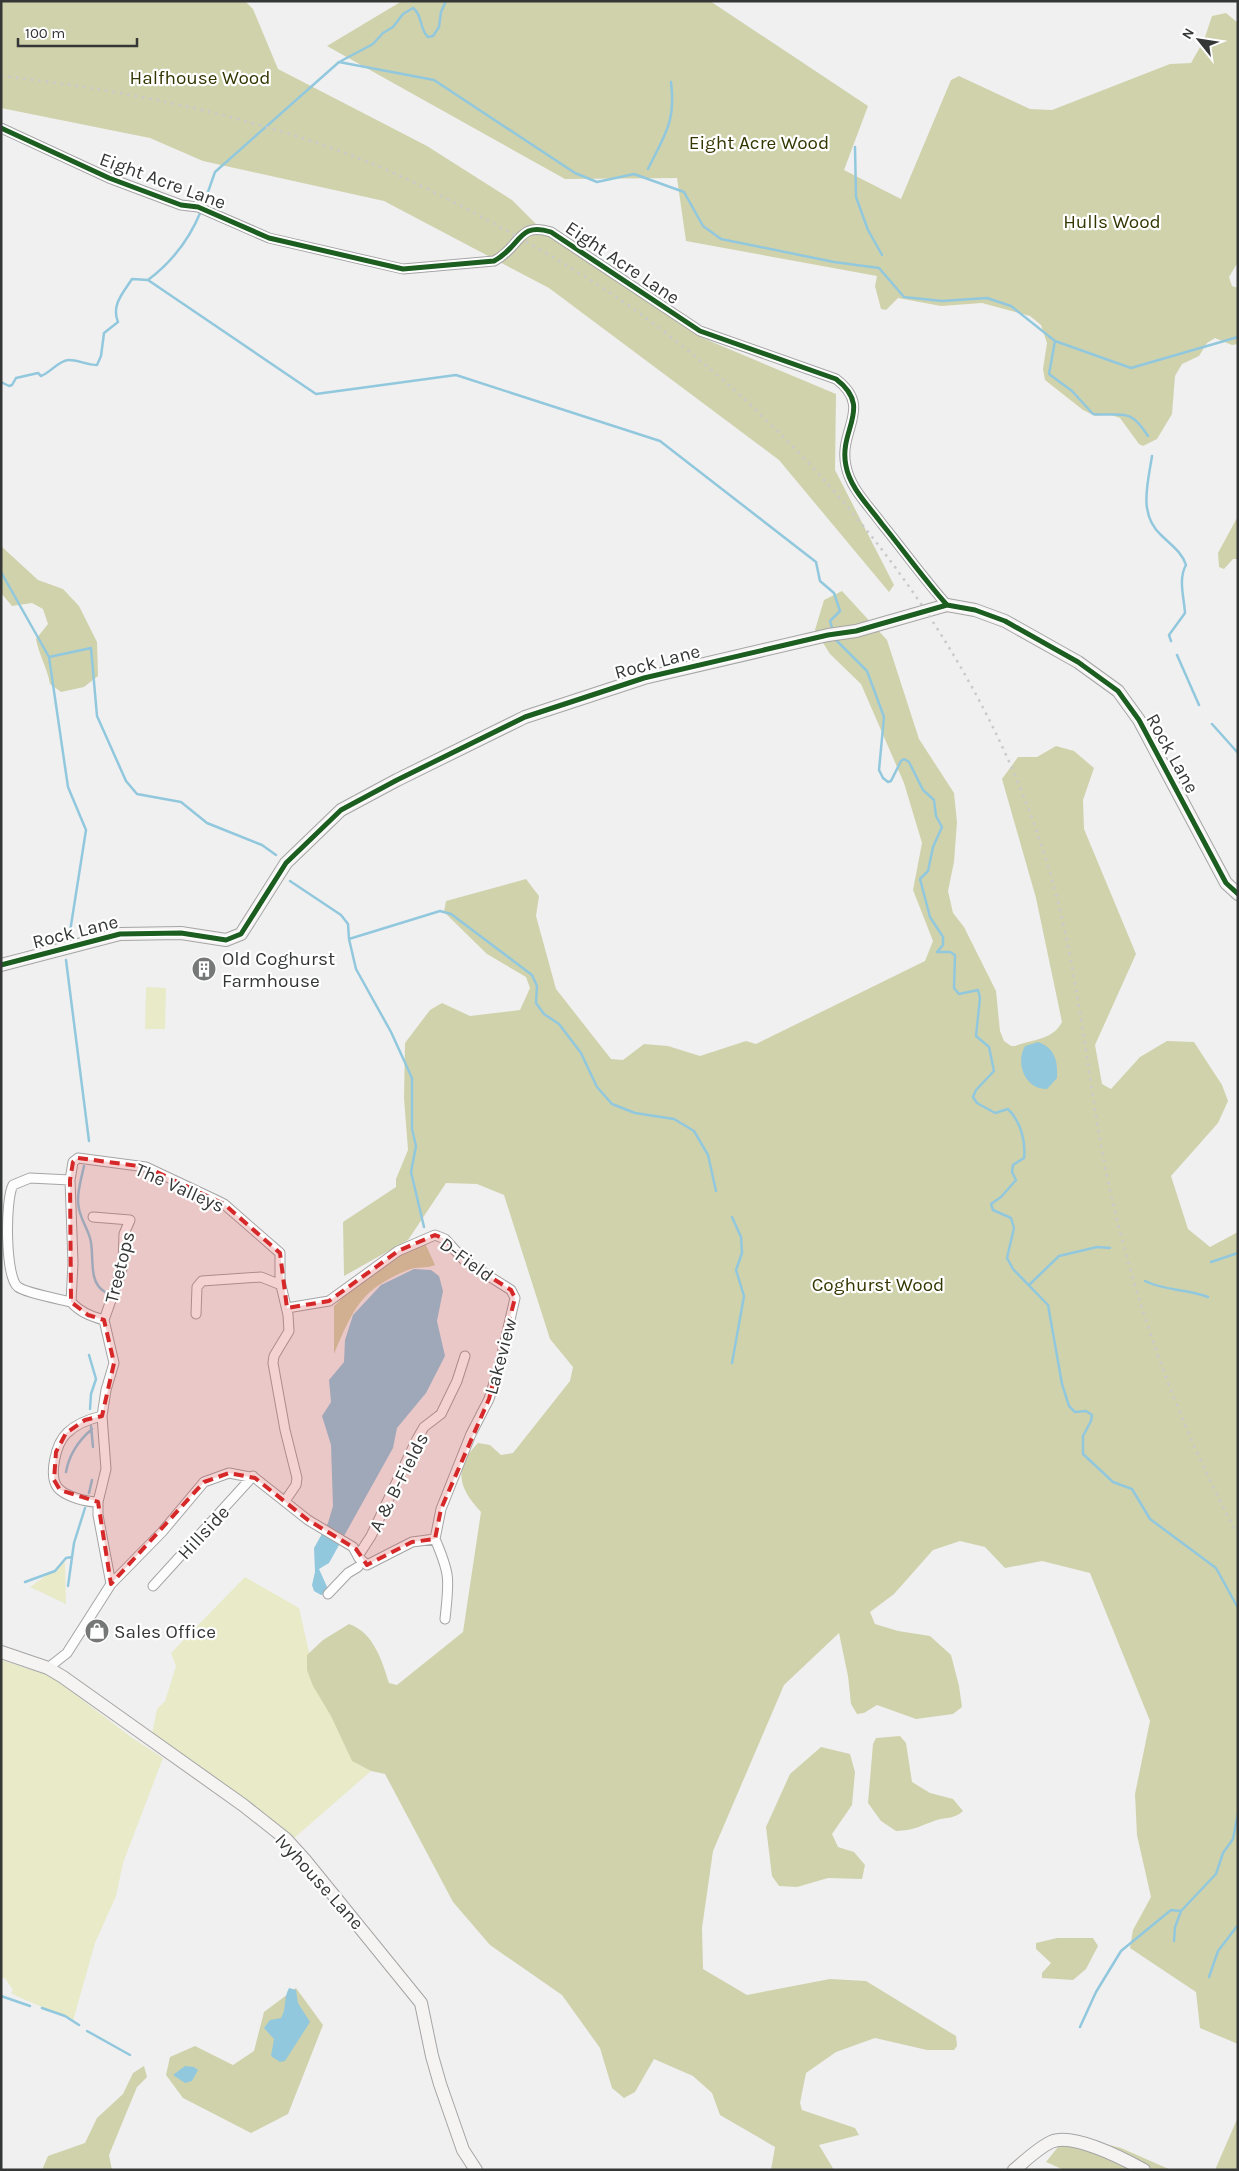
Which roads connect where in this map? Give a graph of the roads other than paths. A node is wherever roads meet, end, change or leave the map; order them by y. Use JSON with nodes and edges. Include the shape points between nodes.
{"nodes":[{"id":1,"x":1,"y":128,"type":"edge"},
{"id":2,"x":947,"y":605,"type":"junction"},
{"id":3,"x":1238,"y":894,"type":"edge"},
{"id":4,"x":1,"y":965,"type":"edge"},
{"id":5,"x":70,"y":1180,"type":"junction"},
{"id":6,"x":93,"y":1217,"type":"dead end"},
{"id":7,"x":499,"y":1282,"type":"joint"},
{"id":8,"x":281,"y":1285,"type":"junction"},
{"id":9,"x":71,"y":1302,"type":"junction"},
{"id":10,"x":287,"y":1308,"type":"junction"},
{"id":11,"x":196,"y":1314,"type":"dead end"},
{"id":12,"x":104,"y":1320,"type":"junction"},
{"id":13,"x":465,"y":1356,"type":"dead end"},
{"id":14,"x":102,"y":1416,"type":"junction"},
{"id":15,"x":253,"y":1476,"type":"junction"},
{"id":16,"x":285,"y":1501,"type":"junction"},
{"id":17,"x":98,"y":1502,"type":"junction"},
{"id":18,"x":435,"y":1540,"type":"junction"},
{"id":19,"x":358,"y":1556,"type":"junction"},
{"id":20,"x":358,"y":1567,"type":"dead end"},
{"id":21,"x":111,"y":1584,"type":"junction"},
{"id":22,"x":153,"y":1586,"type":"dead end"},
{"id":23,"x":328,"y":1594,"type":"dead end"},
{"id":24,"x":445,"y":1619,"type":"dead end"},
{"id":25,"x":1,"y":1652,"type":"edge"},
{"id":26,"x":67,"y":1653,"type":"junction"},
{"id":27,"x":48,"y":1668,"type":"junction"},
{"id":28,"x":63,"y":1677,"type":"junction"},
{"id":29,"x":476,"y":2170,"type":"edge"},
{"id":30,"x":1014,"y":2170,"type":"edge"},
{"id":31,"x":1144,"y":2170,"type":"edge"}],
"edges":[{"from":1,"to":2,"type":"street","name":"Eight Acre Lane","via":[[110,178],[181,205],[198,207],[269,238],[403,269],[494,261],[505,255],[528,230],[534,227],[552,232],[700,331],[836,380],[853,396],[855,408],[844,448],[849,480]]},
{"from":2,"to":3,"type":"street","name":"Rock Lane","via":[[975,610],[1005,621],[1078,662],[1118,692],[1139,720],[1226,883]]},
{"from":2,"to":4,"type":"street","name":"Rock Lane","via":[[856,631],[644,678],[534,714],[341,810],[286,863],[242,934],[226,940],[181,933],[120,934]]},
{"from":5,"to":8,"type":"street","name":"The Valleys","via":[[73,1162],[78,1158],[92,1158],[146,1167],[224,1204],[280,1253]]},
{"from":5,"to":9,"type":"street"},
{"from":5,"to":9,"type":"street","via":[[30,1178],[13,1185],[8,1198],[8,1234],[11,1280],[18,1288]]},
{"from":6,"to":12,"type":"street","name":"Treetops","via":[[130,1220],[124,1234],[122,1266]]},
{"from":7,"to":10,"type":"street","name":"D-Field","via":[[461,1258],[445,1239],[435,1236],[398,1251],[329,1301]]},
{"from":7,"to":18,"type":"street","name":"Lakeview","via":[[511,1290],[515,1298],[499,1367],[489,1399],[441,1509]]},
{"from":8,"to":10,"type":"street","name":"The Valleys"},
{"from":8,"to":11,"type":"street","via":[[261,1277],[202,1281],[197,1287]]},
{"from":9,"to":12,"type":"street","via":[[88,1315]]},
{"from":10,"to":16,"type":"street","name":"The Valleys","via":[[289,1331],[273,1363],[297,1478]]},
{"from":12,"to":14,"type":"street","via":[[114,1363]]},
{"from":13,"to":19,"type":"street","name":"A & B-Fields","via":[[441,1414],[424,1427]]},
{"from":14,"to":17,"type":"street","via":[[106,1469]]},
{"from":14,"to":17,"type":"street","via":[[86,1420],[66,1433],[56,1452],[54,1465],[54,1480],[60,1490],[88,1502]]},
{"from":15,"to":16,"type":"street"},
{"from":15,"to":21,"type":"street","via":[[229,1473],[204,1482],[162,1532]]},
{"from":15,"to":22,"type":"street","name":"Hillside"},
{"from":16,"to":19,"type":"street","via":[[356,1550]]},
{"from":17,"to":21,"type":"street"},
{"from":18,"to":19,"type":"street","via":[[412,1542],[367,1565]]},
{"from":18,"to":24,"type":"street","via":[[450,1579]]},
{"from":20,"to":23,"type":"street","via":[[348,1572]]},
{"from":21,"to":26,"type":"street"},
{"from":25,"to":27,"type":"street","name":"Ivyhouse Lane"},
{"from":26,"to":27,"type":"street"},
{"from":26,"to":28,"type":"street"},
{"from":27,"to":28,"type":"street","name":"Ivyhouse Lane"},
{"from":28,"to":29,"type":"street","name":"Ivyhouse Lane","via":[[243,1805],[286,1839],[305,1860],[421,2003],[440,2084],[463,2150]]},
{"from":30,"to":31,"type":"street","via":[[1050,2142],[1062,2139],[1089,2146]]}]}
